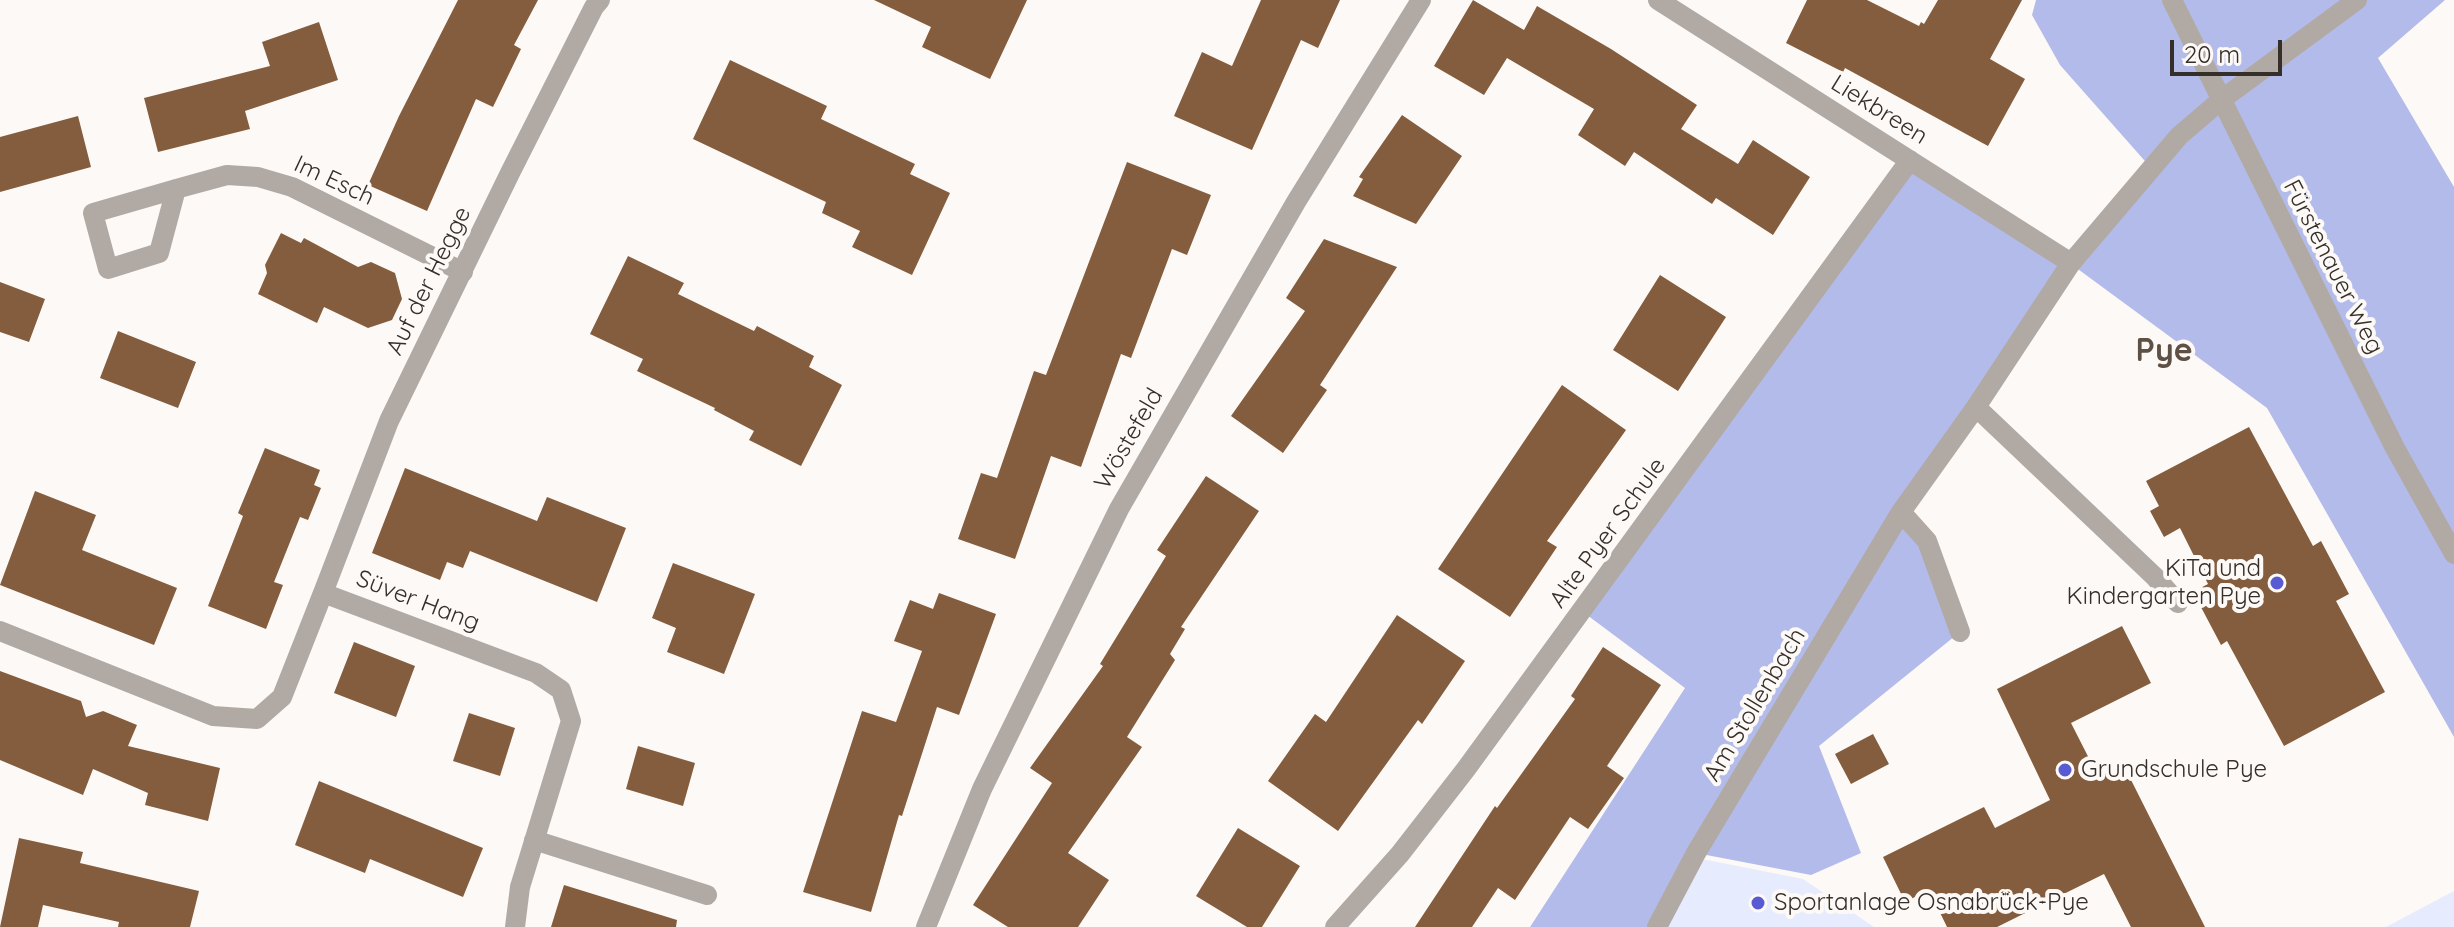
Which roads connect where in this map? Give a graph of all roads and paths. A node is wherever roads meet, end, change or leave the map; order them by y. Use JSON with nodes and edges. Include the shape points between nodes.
{"nodes":[{"id":1,"x":600,"y":0,"type":"edge"},
{"id":2,"x":1421,"y":0,"type":"edge"},
{"id":3,"x":1658,"y":0,"type":"edge"},
{"id":4,"x":2172,"y":0,"type":"edge"},
{"id":5,"x":2357,"y":0,"type":"edge"},
{"id":6,"x":2221,"y":100,"type":"junction"},
{"id":7,"x":1910,"y":160,"type":"junction"},
{"id":8,"x":176,"y":189,"type":"junction"},
{"id":9,"x":2071,"y":263,"type":"junction"},
{"id":10,"x":463,"y":272,"type":"junction"},
{"id":11,"x":1976,"y":407,"type":"junction"},
{"id":12,"x":1901,"y":512,"type":"junction"},
{"id":13,"x":2454,"y":554,"type":"edge"},
{"id":14,"x":323,"y":593,"type":"junction"},
{"id":15,"x":2178,"y":603,"type":"dead end"},
{"id":16,"x":0,"y":631,"type":"edge"},
{"id":17,"x":1960,"y":632,"type":"dead end"},
{"id":18,"x":534,"y":840,"type":"junction"},
{"id":19,"x":707,"y":895,"type":"dead end"},
{"id":20,"x":515,"y":927,"type":"edge"},
{"id":21,"x":926,"y":927,"type":"edge"},
{"id":22,"x":1335,"y":927,"type":"edge"},
{"id":23,"x":1657,"y":927,"type":"edge"}],
"edges":[{"from":1,"to":10,"type":"street","name":"Auf der Hegge"},
{"from":2,"to":21,"type":"street","name":"Wöstefeld","via":[[1296,202],[1119,509],[982,789]]},
{"from":3,"to":7,"type":"street","name":"Liekbreen"},
{"from":4,"to":6,"type":"street","name":"Fürstenauer Weg"},
{"from":5,"to":6,"type":"street","name":"Am Stollenbach"},
{"from":6,"to":9,"type":"street","name":"Am Stollenbach","via":[[2179,136]]},
{"from":6,"to":13,"type":"street","name":"Fürstenauer Weg","via":[[2395,448]]},
{"from":7,"to":9,"type":"street","name":"Liekbreen"},
{"from":7,"to":22,"type":"street","name":"Alte Pyer Schule","via":[[1466,769]]},
{"from":8,"to":8,"type":"street","name":"Im Esch","via":[[93,213],[108,269],[159,253]]},
{"from":8,"to":10,"type":"street","name":"Im Esch","via":[[227,175],[258,177],[292,187]]},
{"from":9,"to":11,"type":"street","name":"Am Stollenbach"},
{"from":10,"to":14,"type":"street","name":"Auf der Hegge","via":[[389,421]]},
{"from":11,"to":12,"type":"street","name":"Am Stollenbach"},
{"from":11,"to":15,"type":"street"},
{"from":12,"to":17,"type":"street","via":[[1927,541]]},
{"from":12,"to":23,"type":"street","name":"Am Stollenbach"},
{"from":14,"to":16,"type":"street","name":"Süver Hang","via":[[282,697],[257,719],[213,716]]},
{"from":14,"to":18,"type":"street","name":"Süver Hang","via":[[536,673],[561,690],[571,721]]},
{"from":18,"to":19,"type":"street"},
{"from":18,"to":20,"type":"street","name":"Süver Hang"}]}
